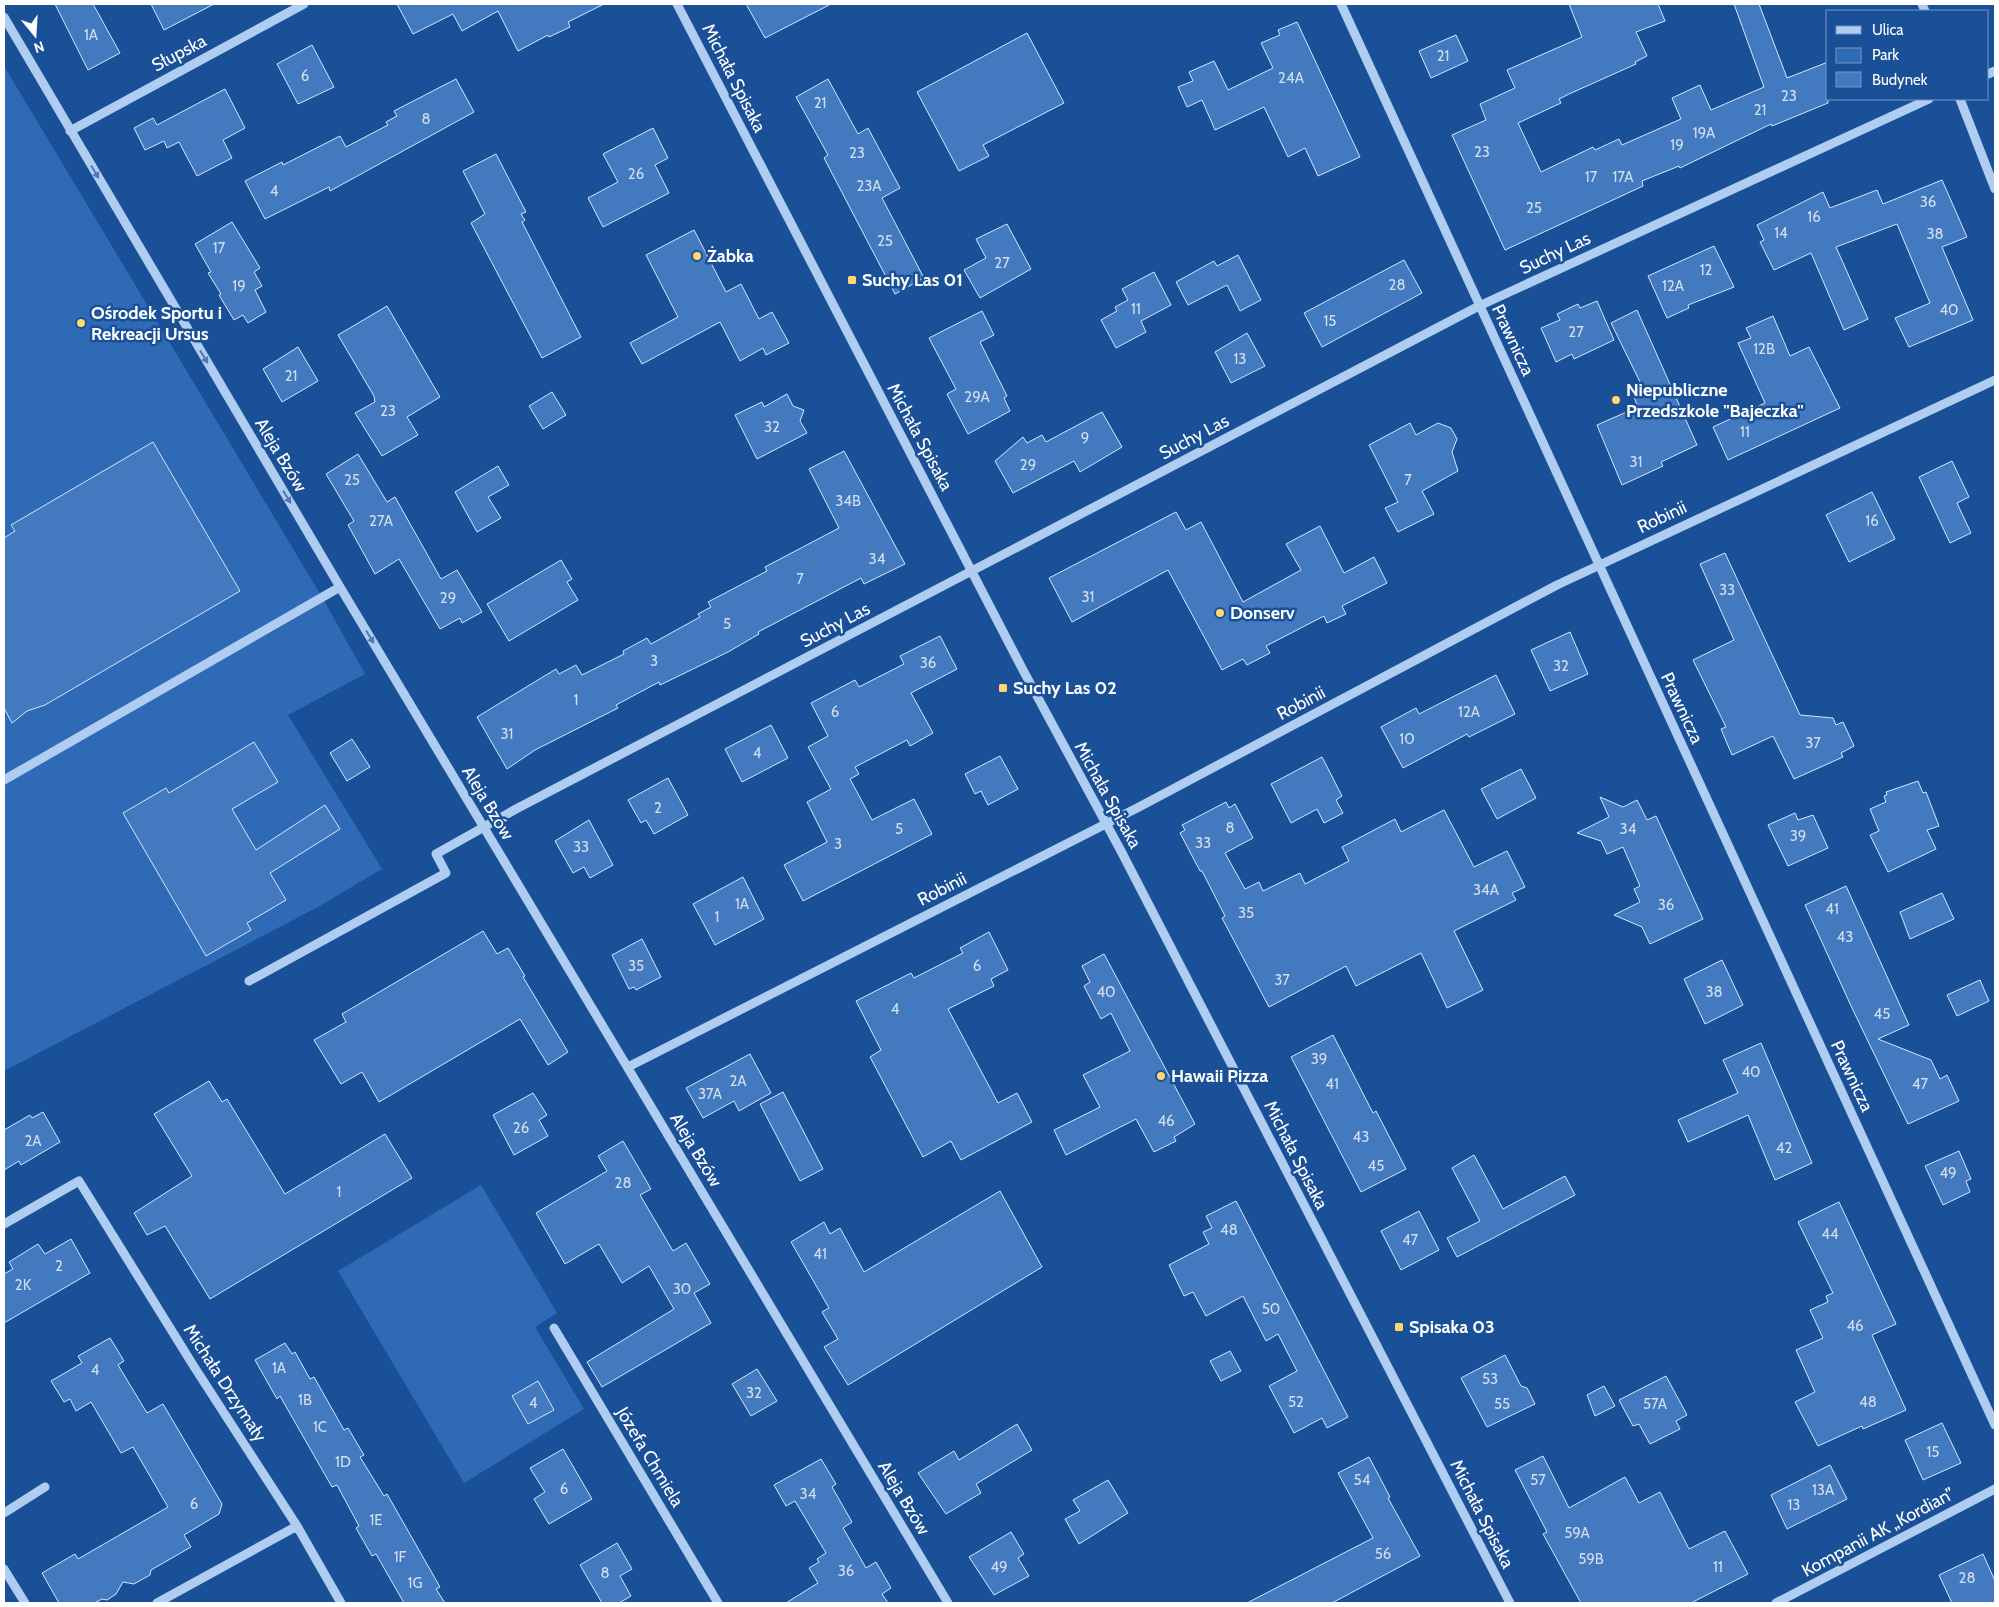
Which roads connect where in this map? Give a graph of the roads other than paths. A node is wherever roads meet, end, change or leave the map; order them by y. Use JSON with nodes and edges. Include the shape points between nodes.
{"nodes":[{"id":1,"x":304,"y":4,"type":"edge"},
{"id":2,"x":677,"y":4,"type":"edge"},
{"id":3,"x":1341,"y":4,"type":"edge"},
{"id":4,"x":4,"y":17,"type":"edge"},
{"id":5,"x":1927,"y":100,"type":"edge"},
{"id":6,"x":1960,"y":100,"type":"edge"},
{"id":7,"x":70,"y":131,"type":"junction"},
{"id":8,"x":1995,"y":189,"type":"edge"},
{"id":9,"x":1479,"y":306,"type":"junction"},
{"id":10,"x":1995,"y":380,"type":"edge"},
{"id":11,"x":1599,"y":565,"type":"junction"},
{"id":12,"x":973,"y":571,"type":"junction"},
{"id":13,"x":340,"y":587,"type":"junction"},
{"id":14,"x":4,"y":780,"type":"edge"},
{"id":15,"x":1105,"y":824,"type":"junction"},
{"id":16,"x":484,"y":827,"type":"junction"},
{"id":17,"x":249,"y":981,"type":"dead end"},
{"id":18,"x":628,"y":1067,"type":"junction"},
{"id":19,"x":4,"y":1224,"type":"edge"},
{"id":20,"x":554,"y":1328,"type":"dead end"},
{"id":21,"x":1995,"y":1425,"type":"edge"},
{"id":22,"x":45,"y":1487,"type":"dead end"},
{"id":23,"x":1995,"y":1489,"type":"edge"},
{"id":24,"x":4,"y":1513,"type":"edge"},
{"id":25,"x":297,"y":1526,"type":"junction"},
{"id":26,"x":4,"y":1569,"type":"edge"},
{"id":27,"x":25,"y":1603,"type":"edge"},
{"id":28,"x":157,"y":1603,"type":"edge"},
{"id":29,"x":341,"y":1603,"type":"edge"},
{"id":30,"x":718,"y":1603,"type":"edge"},
{"id":31,"x":948,"y":1603,"type":"edge"},
{"id":32,"x":1510,"y":1603,"type":"edge"},
{"id":33,"x":1776,"y":1603,"type":"edge"}],
"edges":[{"from":1,"to":7,"type":"street","name":"Słupska"},
{"from":2,"to":12,"type":"street","name":"Michała Spisaka"},
{"from":3,"to":9,"type":"street","name":"Prawnicza"},
{"from":4,"to":7,"type":"street","name":"Aleja Bzów"},
{"from":5,"to":9,"type":"street","name":"Suchy Las"},
{"from":6,"to":8,"type":"street"},
{"from":7,"to":13,"type":"street","name":"Aleja Bzów","one_way":true},
{"from":9,"to":11,"type":"street","name":"Prawnicza"},
{"from":9,"to":12,"type":"street","name":"Suchy Las"},
{"from":10,"to":11,"type":"street","name":"Robinii"},
{"from":11,"to":15,"type":"street","name":"Robinii"},
{"from":11,"to":21,"type":"street","name":"Prawnicza"},
{"from":12,"to":15,"type":"street","name":"Michała Spisaka"},
{"from":12,"to":16,"type":"street","name":"Suchy Las"},
{"from":13,"to":14,"type":"street"},
{"from":13,"to":16,"type":"street","name":"Aleja Bzów","one_way":true},
{"from":15,"to":18,"type":"street","name":"Robinii"},
{"from":15,"to":32,"type":"street","name":"Michała Spisaka"},
{"from":16,"to":17,"type":"street","name":"Suchy Las","via":[[436,854],[446,873]]},
{"from":16,"to":18,"type":"street","name":"Aleja Bzów"},
{"from":18,"to":31,"type":"street","name":"Aleja Bzów"},
{"from":19,"to":25,"type":"street","name":"Michała Drzymały","via":[[79,1181]]},
{"from":20,"to":30,"type":"street","name":"Józefa Chmiela"},
{"from":22,"to":24,"type":"street"},
{"from":23,"to":33,"type":"street","name":"Kompanii AK „Kordian”"},
{"from":25,"to":28,"type":"street"},
{"from":25,"to":29,"type":"street","name":"Michała Drzymały"},
{"from":26,"to":27,"type":"street"}]}
